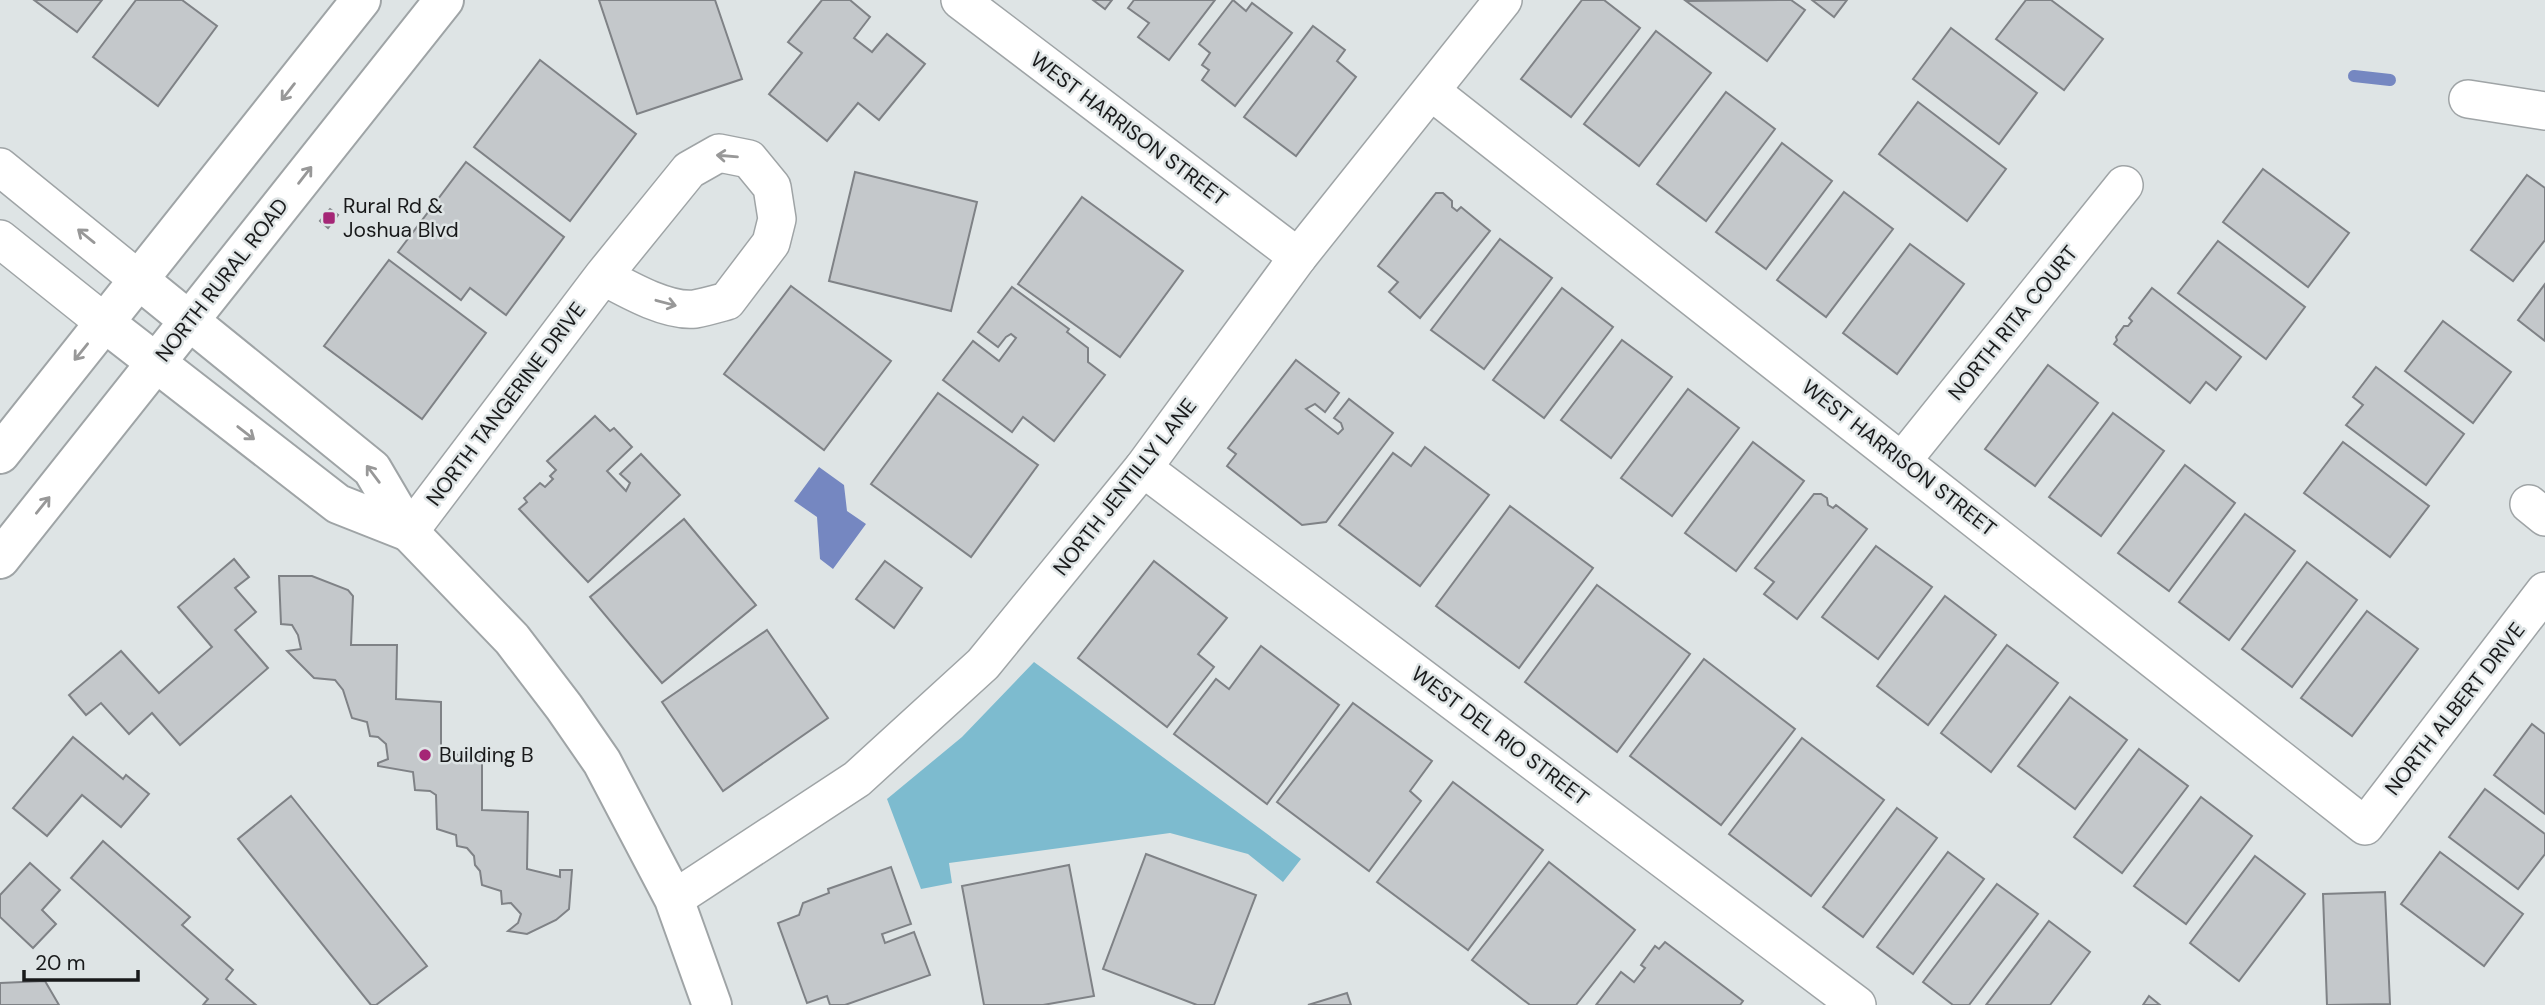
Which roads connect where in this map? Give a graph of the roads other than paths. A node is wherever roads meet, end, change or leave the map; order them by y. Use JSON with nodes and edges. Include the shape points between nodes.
{"nodes":[{"id":1,"x":361,"y":0,"type":"edge"},
{"id":2,"x":444,"y":0,"type":"edge"},
{"id":3,"x":960,"y":0,"type":"edge"},
{"id":4,"x":1503,"y":0,"type":"edge"},
{"id":5,"x":1432,"y":92,"type":"junction"},
{"id":6,"x":2468,"y":99,"type":"dead end"},
{"id":7,"x":2545,"y":111,"type":"edge"},
{"id":8,"x":0,"y":167,"type":"edge"},
{"id":9,"x":2124,"y":185,"type":"dead end"},
{"id":10,"x":0,"y":239,"type":"edge"},
{"id":11,"x":1298,"y":257,"type":"junction"},
{"id":12,"x":603,"y":276,"type":"junction"},
{"id":13,"x":139,"y":280,"type":"junction"},
{"id":14,"x":191,"y":320,"type":"junction"},
{"id":15,"x":105,"y":323,"type":"junction"},
{"id":16,"x":156,"y":363,"type":"junction"},
{"id":17,"x":0,"y":454,"type":"edge"},
{"id":18,"x":1902,"y":461,"type":"junction"},
{"id":19,"x":1143,"y":468,"type":"junction"},
{"id":20,"x":409,"y":532,"type":"junction"},
{"id":21,"x":0,"y":559,"type":"edge"},
{"id":22,"x":2545,"y":591,"type":"edge"},
{"id":23,"x":2365,"y":826,"type":"joint"},
{"id":24,"x":674,"y":899,"type":"junction"},
{"id":25,"x":1846,"y":1002,"type":"edge"},
{"id":26,"x":712,"y":1005,"type":"edge"}],
"edges":[{"from":1,"to":13,"type":"street","one_way":true},
{"from":14,"to":2,"type":"street","name":"NORTH RURAL ROAD","one_way":true},
{"from":3,"to":11,"type":"street","name":"WEST HARRISON STREET"},
{"from":4,"to":5,"type":"street","name":"NORTH JENTILLY LANE"},
{"from":5,"to":11,"type":"street","name":"NORTH JENTILLY LANE"},
{"from":5,"to":18,"type":"street","name":"WEST HARRISON STREET"},
{"from":6,"to":7,"type":"street"},
{"from":13,"to":8,"type":"street","one_way":true},
{"from":9,"to":18,"type":"street","name":"NORTH RITA COURT"},
{"from":10,"to":15,"type":"street"},
{"from":11,"to":19,"type":"street","name":"NORTH JENTILLY LANE"},
{"from":12,"to":12,"type":"street","name":"NORTH TANGERINE DRIVE","one_way":true,"via":[[672,305],[692,309],[727,301],[771,243],[777,219],[772,187],[749,159],[719,153],[689,170]]},
{"from":12,"to":20,"type":"street","name":"NORTH TANGERINE DRIVE"},
{"from":13,"to":14,"type":"street"},
{"from":13,"to":15,"type":"street"},
{"from":14,"to":16,"type":"street","name":"NORTH RURAL ROAD"},
{"from":20,"to":14,"type":"street","one_way":true,"via":[[372,469]]},
{"from":15,"to":16,"type":"street"},
{"from":15,"to":17,"type":"street","one_way":true},
{"from":16,"to":20,"type":"street","one_way":true,"via":[[338,504]]},
{"from":21,"to":16,"type":"street","name":"NORTH RURAL ROAD","one_way":true},
{"from":18,"to":23,"type":"street","name":"WEST HARRISON STREET"},
{"from":19,"to":24,"type":"street","name":"NORTH JENTILLY LANE","via":[[983,664],[857,779]]},
{"from":19,"to":25,"type":"street","name":"WEST DEL RIO STREET"},
{"from":20,"to":24,"type":"street","via":[[512,639],[564,707],[601,762]]},
{"from":22,"to":23,"type":"street","name":"NORTH ALBERT DRIVE"},
{"from":24,"to":26,"type":"street"}]}
